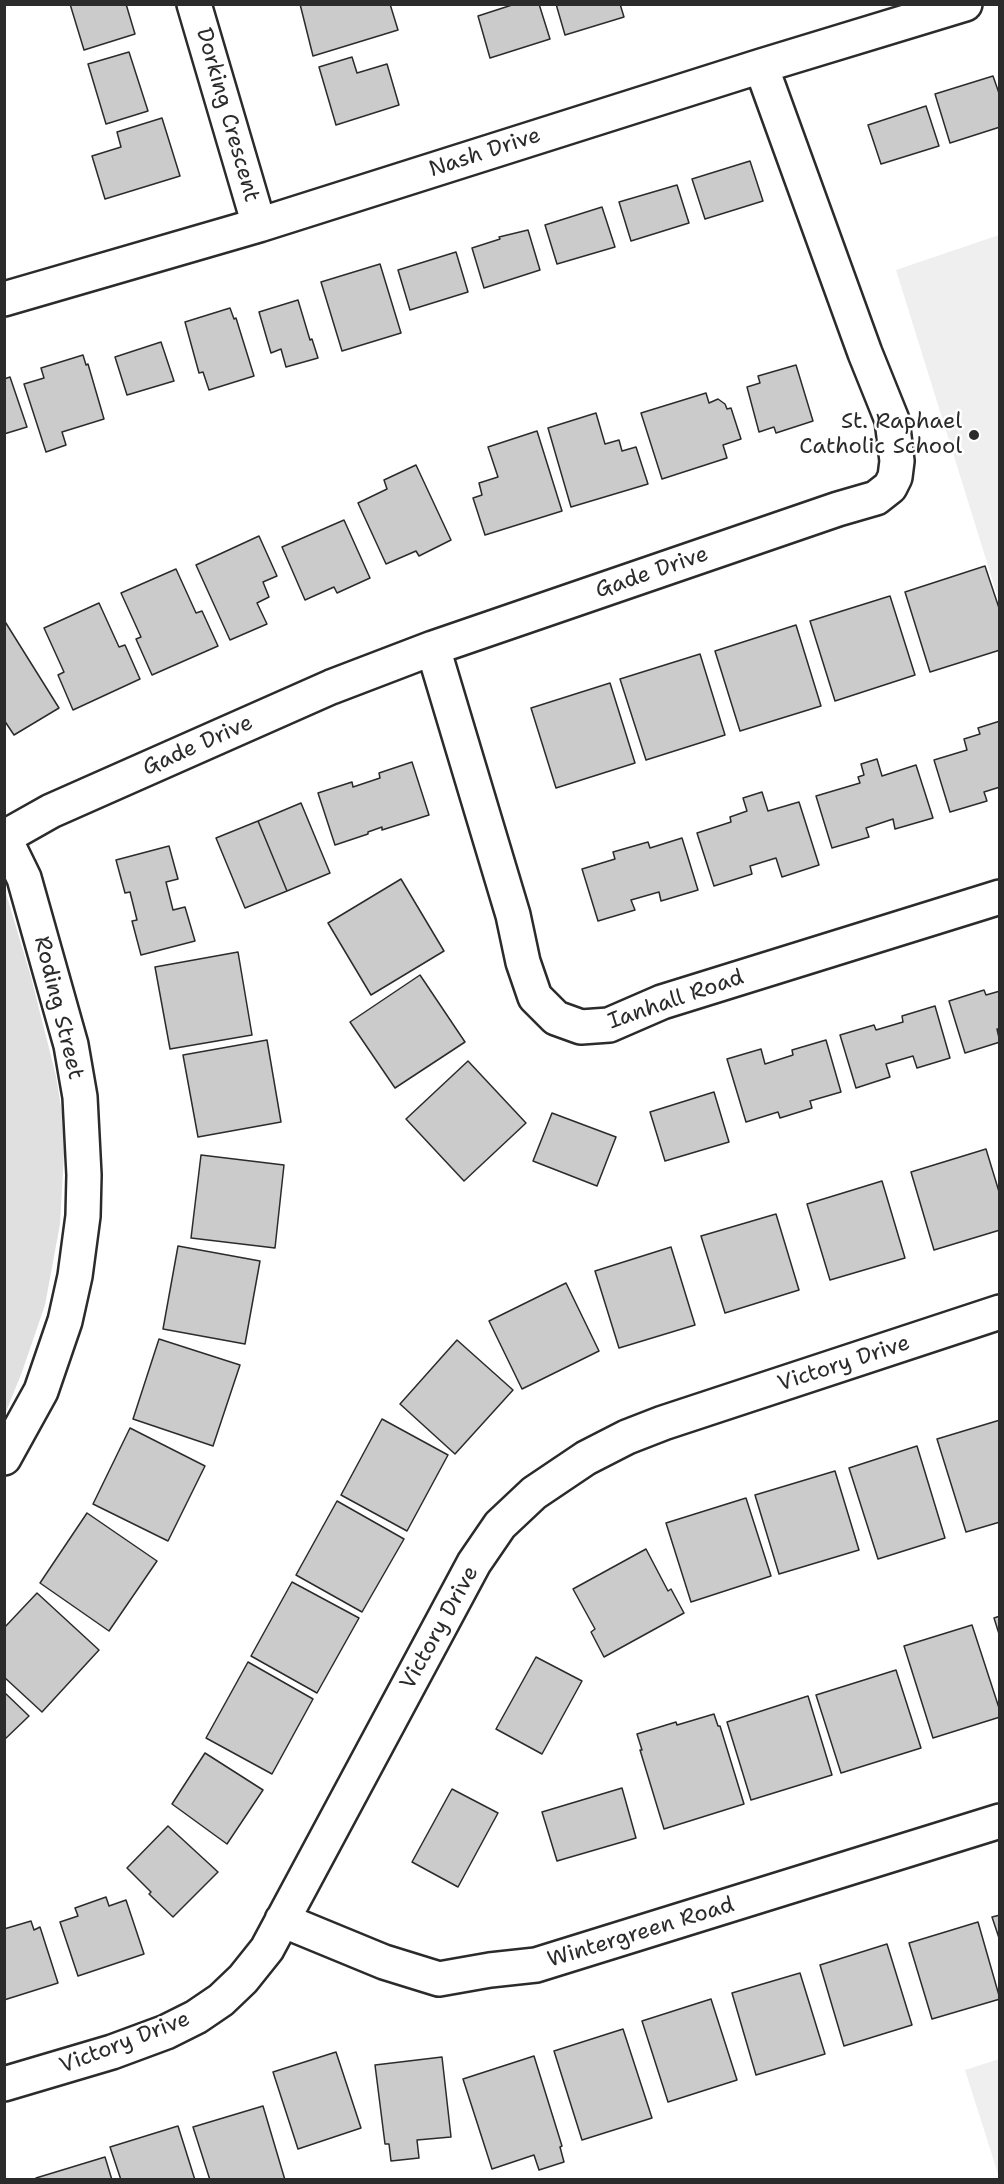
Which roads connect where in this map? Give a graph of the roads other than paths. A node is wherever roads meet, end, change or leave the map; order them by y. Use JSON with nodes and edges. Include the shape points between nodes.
{"nodes":[{"id":1,"x":194,"y":4,"type":"edge"},
{"id":2,"x":965,"y":4,"type":"edge"},
{"id":3,"x":760,"y":66,"type":"junction"},
{"id":4,"x":259,"y":225,"type":"junction"},
{"id":5,"x":4,"y":299,"type":"edge"},
{"id":6,"x":433,"y":648,"type":"junction"},
{"id":7,"x":4,"y":837,"type":"edge"},
{"id":8,"x":999,"y":897,"type":"edge"},
{"id":9,"x":999,"y":1312,"type":"edge"},
{"id":10,"x":4,"y":1458,"type":"edge"},
{"id":11,"x":999,"y":1821,"type":"edge"},
{"id":12,"x":282,"y":1920,"type":"junction"},
{"id":13,"x":4,"y":2084,"type":"edge"}],
"edges":[{"from":1,"to":4,"type":"street","name":"Dorking Crescent"},
{"from":2,"to":3,"type":"street","name":"Nash Drive"},
{"from":3,"to":4,"type":"street","name":"Nash Drive"},
{"from":3,"to":6,"type":"street","name":"Gade Drive","via":[[892,420],[896,477],[876,498]]},
{"from":4,"to":5,"type":"street","name":"Nash Drive"},
{"from":6,"to":7,"type":"street","name":"Gade Drive","via":[[331,687],[51,811]]},
{"from":6,"to":8,"type":"street","name":"Ianhall Road","via":[[513,915],[523,962],[535,997],[556,1018],[581,1027],[609,1025],[662,1002]]},
{"from":7,"to":10,"type":"street","name":"Roding Street","via":[[24,878],[71,1045],[80,1097],[84,1175],[83,1216],[65,1321],[41,1391]]},
{"from":9,"to":12,"type":"street","name":"Victory Drive","via":[[627,1437],[586,1458],[534,1493],[500,1524],[474,1563]]},
{"from":11,"to":12,"type":"street","name":"Wintergreen Road","via":[[536,1965],[439,1979],[384,1962]]},
{"from":12,"to":13,"type":"street","name":"Victory Drive","via":[[267,1949],[243,1979],[196,2017],[112,2052]]}]}
